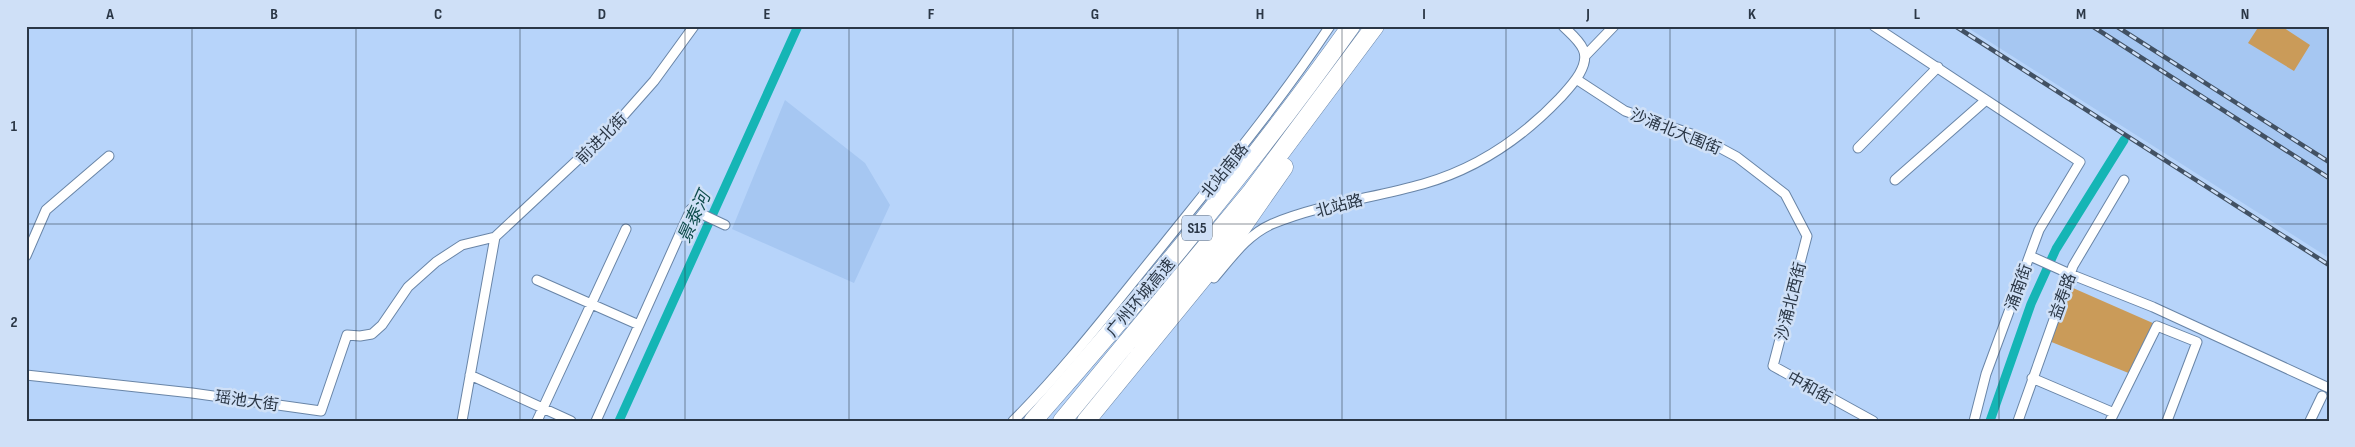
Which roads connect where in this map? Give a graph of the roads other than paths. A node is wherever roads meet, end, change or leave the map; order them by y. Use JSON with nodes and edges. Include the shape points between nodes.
{"nodes":[{"id":1,"x":694,"y":26,"type":"edge"},
{"id":2,"x":1330,"y":26,"type":"edge"},
{"id":3,"x":1351,"y":26,"type":"edge"},
{"id":4,"x":1563,"y":26,"type":"edge"},
{"id":5,"x":1614,"y":26,"type":"edge"},
{"id":6,"x":1874,"y":26,"type":"edge"},
{"id":7,"x":1370,"y":34,"type":"edge"},
{"id":8,"x":1585,"y":56,"type":"junction"},
{"id":9,"x":1938,"y":67,"type":"junction"},
{"id":10,"x":1576,"y":79,"type":"junction"},
{"id":11,"x":1986,"y":100,"type":"junction"},
{"id":12,"x":1858,"y":148,"type":"dead end"},
{"id":13,"x":109,"y":156,"type":"dead end"},
{"id":14,"x":1895,"y":180,"type":"dead end"},
{"id":15,"x":2124,"y":180,"type":"dead end"},
{"id":16,"x":725,"y":225,"type":"dead end"},
{"id":17,"x":626,"y":229,"type":"dead end"},
{"id":18,"x":1807,"y":236,"type":"joint"},
{"id":19,"x":495,"y":237,"type":"junction"},
{"id":20,"x":26,"y":256,"type":"edge"},
{"id":21,"x":2030,"y":256,"type":"junction"},
{"id":22,"x":2070,"y":274,"type":"junction"},
{"id":23,"x":537,"y":280,"type":"dead end"},
{"id":24,"x":591,"y":304,"type":"junction"},
{"id":25,"x":639,"y":325,"type":"junction"},
{"id":26,"x":1773,"y":366,"type":"joint"},
{"id":27,"x":26,"y":375,"type":"edge"},
{"id":28,"x":470,"y":375,"type":"junction"},
{"id":29,"x":2032,"y":378,"type":"junction"},
{"id":30,"x":2329,"y":388,"type":"edge"},
{"id":31,"x":2322,"y":396,"type":"dead end"},
{"id":32,"x":542,"y":408,"type":"junction"},
{"id":33,"x":321,"y":411,"type":"junction"},
{"id":34,"x":2114,"y":418,"type":"edge"},
{"id":35,"x":319,"y":421,"type":"edge"},
{"id":36,"x":462,"y":421,"type":"edge"},
{"id":37,"x":537,"y":421,"type":"edge"},
{"id":38,"x":571,"y":421,"type":"edge"},
{"id":39,"x":596,"y":421,"type":"edge"},
{"id":40,"x":1013,"y":421,"type":"edge"},
{"id":41,"x":1033,"y":421,"type":"edge"},
{"id":42,"x":1062,"y":421,"type":"edge"},
{"id":43,"x":1086,"y":421,"type":"edge"},
{"id":44,"x":1093,"y":421,"type":"edge"},
{"id":45,"x":1873,"y":421,"type":"edge"},
{"id":46,"x":1974,"y":421,"type":"edge"},
{"id":47,"x":2018,"y":421,"type":"edge"},
{"id":48,"x":2167,"y":421,"type":"edge"},
{"id":49,"x":2310,"y":421,"type":"edge"}],
"edges":[{"from":1,"to":19,"type":"street","name":"前进北街","via":[[654,81],[616,124]]},
{"from":2,"to":40,"type":"street","name":"北站南路","via":[[1235,156],[1063,367]]},
{"from":3,"to":41,"type":"highway","name":"广州环城高速","number":"S15","via":[[1286,116],[1201,223]]},
{"from":4,"to":8,"type":"street","via":[[1581,45]]},
{"from":5,"to":8,"type":"street"},
{"from":6,"to":9,"type":"street"},
{"from":7,"to":42,"type":"highway","name":"广州环城高速","number":"S15","via":[[1252,191]]},
{"from":7,"to":43,"type":"highway","via":[[1234,238]]},
{"from":8,"to":10,"type":"street","name":"北站路"},
{"from":9,"to":11,"type":"street"},
{"from":9,"to":12,"type":"street"},
{"from":10,"to":18,"type":"street","name":"沙涌北大围街","via":[[1625,111],[1700,138],[1737,157],[1785,194]]},
{"from":10,"to":44,"type":"street","name":"北站路","via":[[1526,130],[1469,166],[1424,183],[1273,224],[1257,232],[1233,255]]},
{"from":11,"to":14,"type":"street"},
{"from":11,"to":21,"type":"street","name":"涌南街","via":[[2080,162],[2039,230]]},
{"from":13,"to":20,"type":"street","via":[[46,210]]},
{"from":15,"to":22,"type":"street","name":"益寿路"},
{"from":16,"to":25,"type":"street","via":[[691,210]]},
{"from":17,"to":24,"type":"street"},
{"from":18,"to":26,"type":"street","name":"沙涌北西街"},
{"from":19,"to":28,"type":"street"},
{"from":19,"to":33,"type":"street","via":[[462,245],[436,262],[408,288],[372,334],[347,334]]},
{"from":21,"to":22,"type":"street"},
{"from":21,"to":46,"type":"street","name":"涌南街","via":[[1986,374]]},
{"from":22,"to":29,"type":"street","name":"益寿路"},
{"from":22,"to":30,"type":"street","via":[[2153,307]]},
{"from":23,"to":24,"type":"street"},
{"from":24,"to":25,"type":"street"},
{"from":24,"to":32,"type":"street"},
{"from":25,"to":39,"type":"street"},
{"from":26,"to":45,"type":"street","name":"中和街"},
{"from":27,"to":33,"type":"street","name":"瑶池大街"},
{"from":28,"to":32,"type":"street"},
{"from":28,"to":36,"type":"street"},
{"from":29,"to":34,"type":"street"},
{"from":29,"to":47,"type":"street","name":"益寿路"},
{"from":31,"to":49,"type":"street"},
{"from":32,"to":37,"type":"street"},
{"from":32,"to":38,"type":"street"},
{"from":33,"to":35,"type":"street"},
{"from":34,"to":48,"type":"street","via":[[2157,326],[2197,342]]}]}
